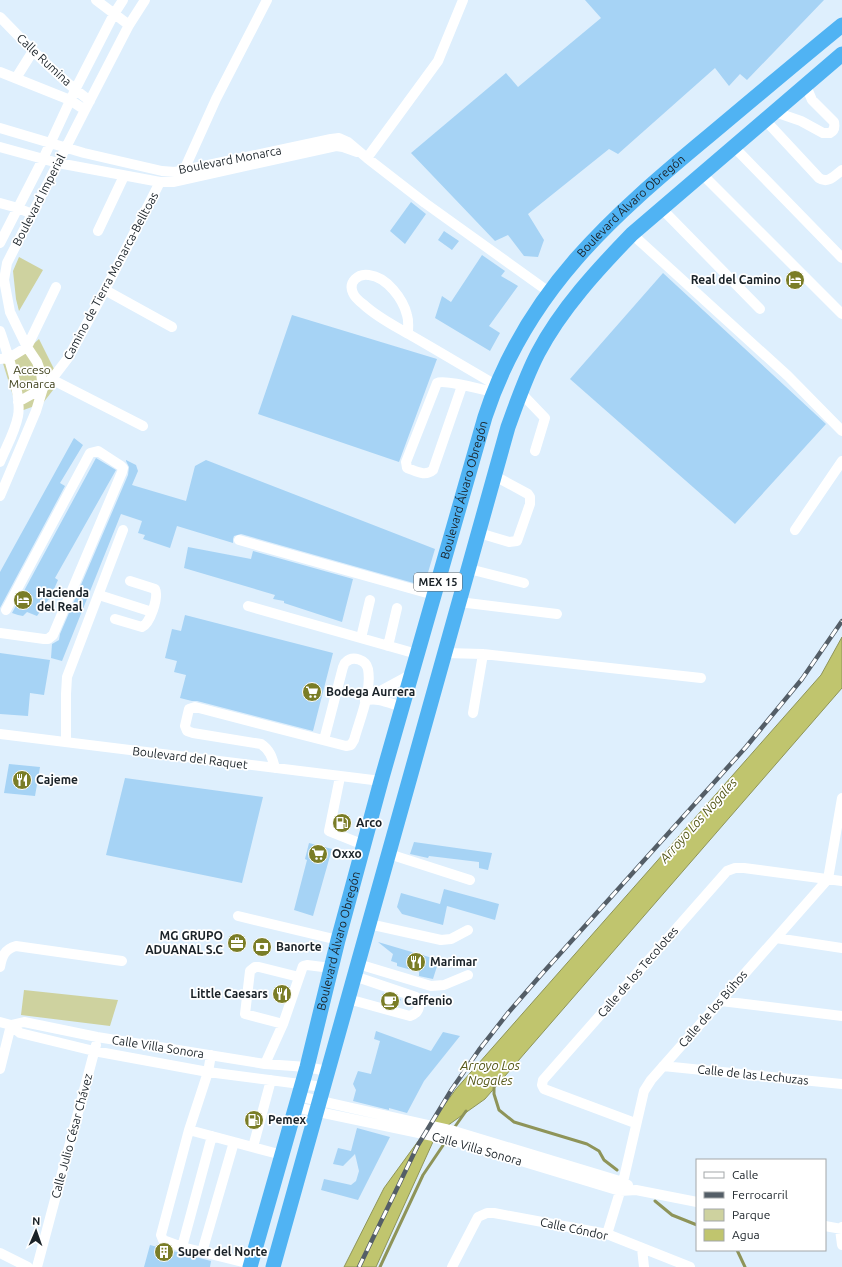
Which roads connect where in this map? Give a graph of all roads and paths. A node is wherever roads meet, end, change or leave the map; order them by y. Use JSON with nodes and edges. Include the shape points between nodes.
{"nodes":[{"id":1,"x":96,"y":0,"type":"edge"},
{"id":2,"x":123,"y":0,"type":"edge"},
{"id":3,"x":144,"y":0,"type":"edge"},
{"id":4,"x":267,"y":0,"type":"edge"},
{"id":5,"x":463,"y":0,"type":"edge"},
{"id":6,"x":114,"y":14,"type":"junction"},
{"id":7,"x":0,"y":17,"type":"edge"},
{"id":8,"x":129,"y":25,"type":"junction"},
{"id":9,"x":842,"y":25,"type":"edge"},
{"id":10,"x":33,"y":51,"type":"junction"},
{"id":11,"x":842,"y":54,"type":"edge"},
{"id":12,"x":0,"y":72,"type":"edge"},
{"id":13,"x":16,"y":78,"type":"junction"},
{"id":14,"x":806,"y":86,"type":"junction"},
{"id":15,"x":75,"y":90,"type":"junction"},
{"id":16,"x":70,"y":100,"type":"junction"},
{"id":17,"x":87,"y":105,"type":"junction"},
{"id":18,"x":770,"y":116,"type":"junction"},
{"id":19,"x":0,"y":128,"type":"edge"},
{"id":20,"x":51,"y":142,"type":"junction"},
{"id":21,"x":0,"y":147,"type":"edge"},
{"id":22,"x":66,"y":147,"type":"junction"},
{"id":23,"x":734,"y":147,"type":"junction"},
{"id":24,"x":365,"y":156,"type":"junction"},
{"id":25,"x":43,"y":159,"type":"junction"},
{"id":26,"x":58,"y":163,"type":"junction"},
{"id":27,"x":184,"y":170,"type":"junction"},
{"id":28,"x":842,"y":170,"type":"edge"},
{"id":29,"x":702,"y":174,"type":"junction"},
{"id":30,"x":124,"y":176,"type":"junction"},
{"id":31,"x":160,"y":182,"type":"junction"},
{"id":32,"x":0,"y":203,"type":"edge"},
{"id":33,"x":18,"y":208,"type":"junction"},
{"id":34,"x":662,"y":209,"type":"junction"},
{"id":35,"x":32,"y":214,"type":"junction"},
{"id":36,"x":98,"y":231,"type":"dead end"},
{"id":37,"x":632,"y":234,"type":"junction"},
{"id":38,"x":0,"y":243,"type":"edge"},
{"id":39,"x":842,"y":258,"type":"edge"},
{"id":40,"x":56,"y":287,"type":"dead end"},
{"id":41,"x":106,"y":290,"type":"junction"},
{"id":42,"x":548,"y":292,"type":"junction"},
{"id":43,"x":760,"y":309,"type":"dead end"},
{"id":44,"x":842,"y":314,"type":"edge"},
{"id":45,"x":172,"y":327,"type":"dead end"},
{"id":46,"x":0,"y":331,"type":"edge"},
{"id":47,"x":408,"y":334,"type":"junction"},
{"id":48,"x":27,"y":346,"type":"junction"},
{"id":49,"x":4,"y":358,"type":"edge"},
{"id":50,"x":51,"y":380,"type":"junction"},
{"id":51,"x":462,"y":386,"type":"junction"},
{"id":52,"x":43,"y":388,"type":"junction"},
{"id":53,"x":495,"y":389,"type":"junction"},
{"id":54,"x":520,"y":393,"type":"junction"},
{"id":55,"x":18,"y":402,"type":"junction"},
{"id":56,"x":143,"y":426,"type":"dead end"},
{"id":57,"x":842,"y":431,"type":"edge"},
{"id":58,"x":535,"y":451,"type":"dead end"},
{"id":59,"x":842,"y":461,"type":"edge"},
{"id":60,"x":0,"y":462,"type":"edge"},
{"id":61,"x":494,"y":476,"type":"junction"},
{"id":62,"x":0,"y":496,"type":"edge"},
{"id":63,"x":123,"y":530,"type":"dead end"},
{"id":64,"x":795,"y":530,"type":"dead end"},
{"id":65,"x":478,"y":534,"type":"junction"},
{"id":66,"x":239,"y":540,"type":"dead end"},
{"id":67,"x":469,"y":569,"type":"junction"},
{"id":68,"x":130,"y":581,"type":"dead end"},
{"id":69,"x":524,"y":583,"type":"dead end"},
{"id":70,"x":98,"y":595,"type":"junction"},
{"id":71,"x":434,"y":595,"type":"junction"},
{"id":72,"x":370,"y":600,"type":"dead end"},
{"id":73,"x":459,"y":602,"type":"junction"},
{"id":74,"x":248,"y":606,"type":"dead end"},
{"id":75,"x":397,"y":608,"type":"dead end"},
{"id":76,"x":6,"y":610,"type":"dead end"},
{"id":77,"x":152,"y":612,"type":"junction"},
{"id":78,"x":557,"y":614,"type":"dead end"},
{"id":79,"x":114,"y":619,"type":"dead end"},
{"id":80,"x":0,"y":633,"type":"edge"},
{"id":81,"x":361,"y":638,"type":"junction"},
{"id":82,"x":388,"y":646,"type":"junction"},
{"id":83,"x":445,"y":653,"type":"junction"},
{"id":84,"x":417,"y":654,"type":"junction"},
{"id":85,"x":483,"y":654,"type":"junction"},
{"id":86,"x":412,"y":674,"type":"junction"},
{"id":87,"x":701,"y":678,"type":"dead end"},
{"id":88,"x":366,"y":697,"type":"junction"},
{"id":89,"x":402,"y":707,"type":"junction"},
{"id":90,"x":473,"y":713,"type":"dead end"},
{"id":91,"x":0,"y":734,"type":"edge"},
{"id":92,"x":324,"y":740,"type":"junction"},
{"id":93,"x":66,"y":742,"type":"junction"},
{"id":94,"x":275,"y":768,"type":"junction"},
{"id":95,"x":340,"y":776,"type":"junction"},
{"id":96,"x":381,"y":781,"type":"junction"},
{"id":97,"x":842,"y":798,"type":"edge"},
{"id":98,"x":364,"y":844,"type":"junction"},
{"id":99,"x":389,"y":854,"type":"junction"},
{"id":100,"x":828,"y":879,"type":"junction"},
{"id":101,"x":470,"y":880,"type":"dead end"},
{"id":102,"x":842,"y":881,"type":"edge"},
{"id":103,"x":238,"y":916,"type":"dead end"},
{"id":104,"x":369,"y":924,"type":"junction"},
{"id":105,"x":468,"y":930,"type":"dead end"},
{"id":106,"x":776,"y":938,"type":"junction"},
{"id":107,"x":338,"y":940,"type":"junction"},
{"id":108,"x":842,"y":948,"type":"edge"},
{"id":109,"x":122,"y":961,"type":"dead end"},
{"id":110,"x":0,"y":968,"type":"edge"},
{"id":111,"x":331,"y":968,"type":"junction"},
{"id":112,"x":356,"y":970,"type":"junction"},
{"id":113,"x":468,"y":975,"type":"dead end"},
{"id":114,"x":299,"y":977,"type":"junction"},
{"id":115,"x":348,"y":999,"type":"junction"},
{"id":116,"x":722,"y":1001,"type":"junction"},
{"id":117,"x":842,"y":1016,"type":"edge"},
{"id":118,"x":0,"y":1022,"type":"edge"},
{"id":119,"x":283,"y":1024,"type":"junction"},
{"id":120,"x":11,"y":1025,"type":"junction"},
{"id":121,"x":97,"y":1037,"type":"junction"},
{"id":122,"x":94,"y":1051,"type":"junction"},
{"id":123,"x":211,"y":1055,"type":"junction"},
{"id":124,"x":265,"y":1064,"type":"junction"},
{"id":125,"x":663,"y":1066,"type":"junction"},
{"id":126,"x":307,"y":1068,"type":"junction"},
{"id":127,"x":0,"y":1069,"type":"edge"},
{"id":128,"x":327,"y":1071,"type":"junction"},
{"id":129,"x":208,"y":1072,"type":"junction"},
{"id":130,"x":271,"y":1080,"type":"junction"},
{"id":131,"x":842,"y":1084,"type":"edge"},
{"id":132,"x":298,"y":1095,"type":"junction"},
{"id":133,"x":320,"y":1099,"type":"junction"},
{"id":134,"x":635,"y":1123,"type":"junction"},
{"id":135,"x":190,"y":1130,"type":"junction"},
{"id":136,"x":212,"y":1136,"type":"junction"},
{"id":137,"x":234,"y":1142,"type":"junction"},
{"id":138,"x":252,"y":1147,"type":"junction"},
{"id":139,"x":282,"y":1155,"type":"junction"},
{"id":140,"x":621,"y":1186,"type":"junction"},
{"id":141,"x":696,"y":1202,"type":"edge"},
{"id":142,"x":826,"y":1226,"type":"edge"},
{"id":143,"x":841,"y":1228,"type":"edge"},
{"id":144,"x":607,"y":1234,"type":"junction"},
{"id":145,"x":842,"y":1245,"type":"edge"},
{"id":146,"x":182,"y":1247,"type":"junction"},
{"id":147,"x":642,"y":1248,"type":"junction"},
{"id":148,"x":202,"y":1252,"type":"junction"},
{"id":149,"x":0,"y":1253,"type":"edge"},
{"id":150,"x":251,"y":1266,"type":"edge"},
{"id":151,"x":28,"y":1267,"type":"edge"},
{"id":152,"x":37,"y":1267,"type":"edge"},
{"id":153,"x":273,"y":1267,"type":"edge"},
{"id":154,"x":452,"y":1267,"type":"edge"},
{"id":155,"x":644,"y":1267,"type":"edge"},
{"id":156,"x":690,"y":1267,"type":"edge"}],
"edges":[{"from":1,"to":6,"type":"street"},
{"from":2,"to":6,"type":"street","name":"Boulevard Imperial"},
{"from":3,"to":8,"type":"street","name":"Boulevard Imperial"},
{"from":4,"to":27,"type":"street","via":[[216,99]]},
{"from":5,"to":24,"type":"street","via":[[438,61]]},
{"from":6,"to":8,"type":"street"},
{"from":6,"to":15,"type":"street","name":"Boulevard Imperial"},
{"from":7,"to":10,"type":"street","name":"Calle Rumina"},
{"from":8,"to":17,"type":"street","name":"Boulevard Imperial"},
{"from":9,"to":42,"type":"highway","name":"Boulevard Álvaro Obregón","number":"MEX 15","via":[[658,178],[604,228]]},
{"from":10,"to":13,"type":"street"},
{"from":10,"to":15,"type":"street","name":"Calle Rumina"},
{"from":11,"to":14,"type":"highway","name":"Boulevard Álvaro Obregón","number":"MEX 15"},
{"from":12,"to":13,"type":"street"},
{"from":13,"to":16,"type":"street"},
{"from":14,"to":18,"type":"highway","name":"Boulevard Álvaro Obregón","number":"MEX 15"},
{"from":14,"to":18,"type":"street","via":[[812,100],[834,122],[832,132],[823,133],[801,121]]},
{"from":15,"to":16,"type":"street","name":"Boulevard Imperial"},
{"from":15,"to":17,"type":"street","name":"Calle Rumina"},
{"from":16,"to":17,"type":"street"},
{"from":16,"to":20,"type":"street","name":"Boulevard Imperial"},
{"from":17,"to":22,"type":"street","name":"Boulevard Imperial"},
{"from":18,"to":23,"type":"highway","name":"Boulevard Álvaro Obregón","number":"MEX 15"},
{"from":18,"to":28,"type":"street","via":[[822,181],[828,181]]},
{"from":19,"to":20,"type":"street","name":"Boulevard Monarca"},
{"from":20,"to":22,"type":"street","name":"Boulevard Monarca"},
{"from":20,"to":25,"type":"street","name":"Boulevard Imperial"},
{"from":21,"to":25,"type":"street","name":"Boulevard Monarca"},
{"from":22,"to":26,"type":"street","name":"Boulevard Imperial"},
{"from":22,"to":27,"type":"street","name":"Boulevard Monarca","via":[[162,171]]},
{"from":23,"to":29,"type":"highway","name":"Boulevard Álvaro Obregón","number":"MEX 15"},
{"from":23,"to":39,"type":"street"},
{"from":24,"to":27,"type":"street","name":"Boulevard Monarca","via":[[339,138]]},
{"from":24,"to":31,"type":"street","name":"Boulevard Monarca","via":[[336,146],[173,182]]},
{"from":24,"to":42,"type":"street","name":"Boulevard Monarca","via":[[424,203]]},
{"from":25,"to":26,"type":"street","name":"Boulevard Monarca"},
{"from":25,"to":33,"type":"street","name":"Boulevard Imperial"},
{"from":26,"to":30,"type":"street","name":"Boulevard Monarca"},
{"from":26,"to":35,"type":"street","name":"Boulevard Imperial"},
{"from":29,"to":34,"type":"highway","name":"Boulevard Álvaro Obregón","number":"MEX 15"},
{"from":29,"to":44,"type":"street"},
{"from":30,"to":31,"type":"street","name":"Boulevard Monarca"},
{"from":30,"to":36,"type":"street"},
{"from":31,"to":41,"type":"street","name":"Camino de Tierra Monarca-Belltoas"},
{"from":32,"to":33,"type":"street"},
{"from":33,"to":35,"type":"street"},
{"from":33,"to":38,"type":"street","name":"Boulevard Imperial"},
{"from":34,"to":37,"type":"highway","name":"Boulevard Álvaro Obregón","number":"MEX 15"},
{"from":34,"to":43,"type":"street"},
{"from":35,"to":48,"type":"street","name":"Boulevard Imperial","via":[[7,263],[4,280],[10,312]]},
{"from":37,"to":54,"type":"highway","name":"Boulevard Álvaro Obregón","number":"MEX 15","via":[[601,266],[555,326],[538,353]]},
{"from":37,"to":57,"type":"street","via":[[788,376]]},
{"from":40,"to":48,"type":"street"},
{"from":41,"to":45,"type":"street"},
{"from":41,"to":50,"type":"street","name":"Camino de Tierra Monarca-Belltoas","via":[[70,355]]},
{"from":42,"to":53,"type":"highway","name":"Boulevard Álvaro Obregón","number":"MEX 15","via":[[517,341]]},
{"from":46,"to":49,"type":"street"},
{"from":47,"to":47,"type":"street","via":[[378,317],[358,299],[353,292],[353,280],[358,276],[369,275],[388,284],[403,303],[408,320]]},
{"from":47,"to":53,"type":"street"},
{"from":48,"to":49,"type":"street"},
{"from":48,"to":52,"type":"street","name":"Boulevard Imperial","via":[[42,373]]},
{"from":49,"to":55,"type":"street"},
{"from":50,"to":52,"type":"street","name":"Camino de Tierra Monarca-Belltoas"},
{"from":50,"to":56,"type":"street"},
{"from":51,"to":51,"type":"street","via":[[433,470],[424,474],[407,468],[406,462],[437,383]]},
{"from":51,"to":53,"type":"street"},
{"from":52,"to":55,"type":"street"},
{"from":52,"to":62,"type":"street","name":"Boulevard Imperial"},
{"from":53,"to":71,"type":"highway","name":"Boulevard Álvaro Obregón","number":"MEX 15"},
{"from":54,"to":58,"type":"street","via":[[545,418]]},
{"from":54,"to":61,"type":"highway","name":"Boulevard Álvaro Obregón","number":"MEX 15"},
{"from":55,"to":60,"type":"street","via":[[16,426]]},
{"from":59,"to":64,"type":"street"},
{"from":61,"to":65,"type":"highway","name":"Boulevard Álvaro Obregón","number":"MEX 15"},
{"from":61,"to":65,"type":"street","via":[[528,494],[530,504],[517,541],[509,542]]},
{"from":63,"to":70,"type":"street"},
{"from":65,"to":67,"type":"highway","name":"Boulevard Álvaro Obregón","number":"MEX 15"},
{"from":66,"to":71,"type":"street"},
{"from":67,"to":69,"type":"street"},
{"from":67,"to":73,"type":"highway","name":"Boulevard Álvaro Obregón","number":"MEX 15"},
{"from":68,"to":77,"type":"street","via":[[155,589]]},
{"from":70,"to":77,"type":"street"},
{"from":70,"to":93,"type":"street","via":[[67,677]]},
{"from":71,"to":84,"type":"highway","name":"Boulevard Álvaro Obregón","number":"MEX 15"},
{"from":72,"to":81,"type":"street"},
{"from":73,"to":78,"type":"street"},
{"from":73,"to":83,"type":"highway","name":"Boulevard Álvaro Obregón","number":"MEX 15"},
{"from":74,"to":81,"type":"street"},
{"from":75,"to":82,"type":"street"},
{"from":76,"to":80,"type":"street","via":[[90,454],[95,451],[101,452],[121,466],[122,472],[53,635],[44,639]]},
{"from":77,"to":79,"type":"street","via":[[146,625],[142,627]]},
{"from":81,"to":82,"type":"street"},
{"from":82,"to":84,"type":"street"},
{"from":83,"to":85,"type":"street"},
{"from":83,"to":99,"type":"highway","name":"Boulevard Álvaro Obregón","number":"MEX 15"},
{"from":84,"to":86,"type":"highway","name":"Boulevard Álvaro Obregón","number":"MEX 15"},
{"from":85,"to":87,"type":"street"},
{"from":85,"to":90,"type":"street"},
{"from":86,"to":88,"type":"street"},
{"from":86,"to":89,"type":"highway","name":"Boulevard Álvaro Obregón","number":"MEX 15"},
{"from":88,"to":89,"type":"street"},
{"from":88,"to":92,"type":"street","via":[[351,745]]},
{"from":88,"to":92,"type":"street","via":[[368,667],[365,662],[352,658],[346,661],[343,667]]},
{"from":89,"to":96,"type":"highway","name":"Boulevard Álvaro Obregón","number":"MEX 15"},
{"from":91,"to":93,"type":"street","name":"Boulevard del Raquet"},
{"from":92,"to":94,"type":"street","via":[[195,708],[189,709],[185,726],[187,731],[260,744],[268,749]]},
{"from":93,"to":94,"type":"street","name":"Boulevard del Raquet"},
{"from":94,"to":95,"type":"street","name":"Boulevard del Raquet"},
{"from":95,"to":96,"type":"street","name":"Boulevard del Raquet"},
{"from":95,"to":98,"type":"street","via":[[328,831]]},
{"from":96,"to":98,"type":"highway","name":"Boulevard Álvaro Obregón","number":"MEX 15"},
{"from":97,"to":100,"type":"street"},
{"from":98,"to":107,"type":"highway","name":"Boulevard Álvaro Obregón","number":"MEX 15"},
{"from":99,"to":101,"type":"street"},
{"from":99,"to":104,"type":"highway","name":"Boulevard Álvaro Obregón","number":"MEX 15"},
{"from":100,"to":102,"type":"street","name":"Calle de los Tecolotes"},
{"from":100,"to":106,"type":"street","name":"Calle de los Búhos"},
{"from":100,"to":134,"type":"street","name":"Calle de los Tecolotes","via":[[739,868],[727,870],[544,1080],[544,1089]]},
{"from":103,"to":107,"type":"street"},
{"from":104,"to":105,"type":"street","via":[[441,940],[451,939]]},
{"from":104,"to":112,"type":"highway","name":"Boulevard Álvaro Obregón","number":"MEX 15"},
{"from":106,"to":108,"type":"street"},
{"from":106,"to":116,"type":"street","name":"Calle de los Búhos"},
{"from":107,"to":111,"type":"highway","name":"Boulevard Álvaro Obregón","number":"MEX 15"},
{"from":109,"to":110,"type":"street","via":[[16,946],[5,952]]},
{"from":111,"to":114,"type":"street","via":[[306,965]]},
{"from":111,"to":126,"type":"highway","name":"Boulevard Álvaro Obregón","number":"MEX 15"},
{"from":112,"to":113,"type":"street","via":[[430,986],[444,985]]},
{"from":112,"to":115,"type":"highway","name":"Boulevard Álvaro Obregón","number":"MEX 15"},
{"from":112,"to":115,"type":"street","via":[[416,997],[420,1006],[415,1014],[410,1016]]},
{"from":114,"to":119,"type":"street"},
{"from":114,"to":119,"type":"street","via":[[259,967],[251,970],[244,1013]]},
{"from":115,"to":128,"type":"highway","name":"Boulevard Álvaro Obregón","number":"MEX 15"},
{"from":116,"to":117,"type":"street"},
{"from":116,"to":125,"type":"street","name":"Calle de los Búhos"},
{"from":118,"to":120,"type":"street","name":"Calle Villa Sonora"},
{"from":119,"to":124,"type":"street"},
{"from":120,"to":121,"type":"street","name":"Calle Villa Sonora","via":[[24,1022]]},
{"from":120,"to":122,"type":"street","name":"Calle Villa Sonora","via":[[20,1033]]},
{"from":120,"to":127,"type":"street"},
{"from":121,"to":122,"type":"street","name":"Calle Julio César Chávez"},
{"from":121,"to":123,"type":"street","name":"Calle Villa Sonora"},
{"from":122,"to":129,"type":"street","name":"Calle Villa Sonora"},
{"from":122,"to":152,"type":"street","name":"Calle Julio César Chávez"},
{"from":123,"to":124,"type":"street","name":"Calle Villa Sonora"},
{"from":123,"to":129,"type":"street"},
{"from":124,"to":126,"type":"street","name":"Calle Villa Sonora"},
{"from":125,"to":131,"type":"street","name":"Calle de las Lechuzas"},
{"from":125,"to":134,"type":"street","name":"Calle de los Búhos","via":[[644,1091]]},
{"from":126,"to":128,"type":"street","name":"Calle Villa Sonora"},
{"from":126,"to":132,"type":"highway","name":"Boulevard Álvaro Obregón","number":"MEX 15"},
{"from":128,"to":133,"type":"highway","name":"Boulevard Álvaro Obregón","number":"MEX 15"},
{"from":129,"to":130,"type":"street","name":"Calle Villa Sonora"},
{"from":129,"to":135,"type":"street"},
{"from":130,"to":132,"type":"street","name":"Calle Villa Sonora"},
{"from":130,"to":138,"type":"street"},
{"from":132,"to":133,"type":"street"},
{"from":132,"to":133,"type":"street"},
{"from":132,"to":139,"type":"highway","name":"Boulevard Álvaro Obregón","number":"MEX 15"},
{"from":133,"to":140,"type":"street","name":"Calle Villa Sonora"},
{"from":133,"to":153,"type":"highway","name":"Boulevard Álvaro Obregón","number":"MEX 15"},
{"from":134,"to":140,"type":"street","name":"Calle de los Búhos"},
{"from":135,"to":136,"type":"street"},
{"from":135,"to":146,"type":"street","via":[[161,1233],[163,1240]]},
{"from":136,"to":137,"type":"street"},
{"from":136,"to":146,"type":"street"},
{"from":137,"to":138,"type":"street"},
{"from":137,"to":148,"type":"street"},
{"from":138,"to":139,"type":"street"},
{"from":139,"to":150,"type":"highway","name":"Boulevard Álvaro Obregón","number":"MEX 15"},
{"from":140,"to":141,"type":"street","name":"Calle Villa Sonora"},
{"from":140,"to":144,"type":"street","name":"Calle de los Búhos"},
{"from":142,"to":143,"type":"street"},
{"from":143,"to":145,"type":"street"},
{"from":144,"to":147,"type":"street","name":"Calle Cóndor"},
{"from":144,"to":154,"type":"street","name":"Calle Cóndor","via":[[487,1213],[478,1217]]},
{"from":146,"to":148,"type":"street"},
{"from":147,"to":155,"type":"street"},
{"from":147,"to":156,"type":"street","name":"Calle Cóndor"},
{"from":148,"to":150,"type":"street"},
{"from":149,"to":151,"type":"street"}]}
